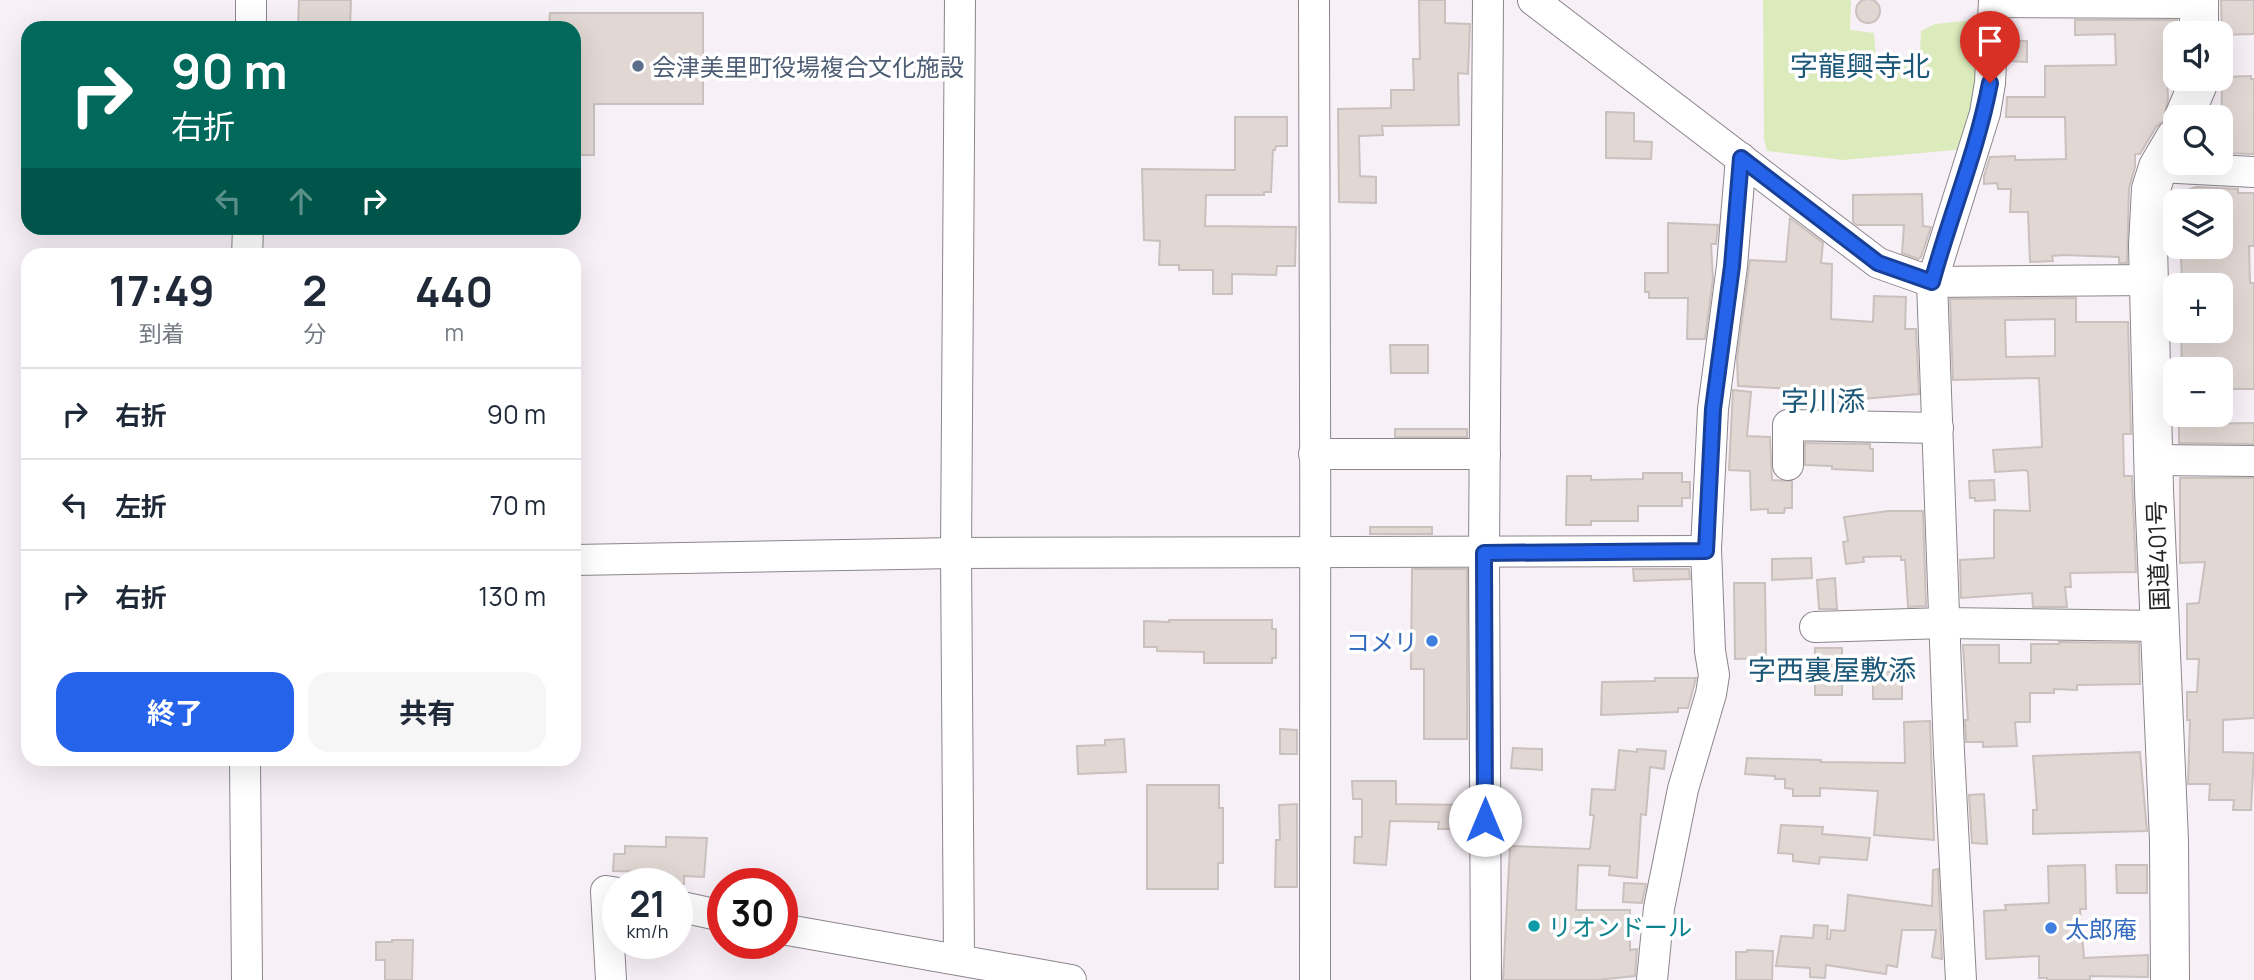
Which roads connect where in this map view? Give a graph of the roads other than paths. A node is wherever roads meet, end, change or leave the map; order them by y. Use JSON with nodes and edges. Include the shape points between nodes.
{"nodes":[{"id":1,"x":251,"y":0,"type":"edge"},
{"id":2,"x":961,"y":0,"type":"edge"},
{"id":3,"x":1314,"y":0,"type":"edge"},
{"id":4,"x":1488,"y":0,"type":"edge"},
{"id":5,"x":1533,"y":0,"type":"edge"},
{"id":6,"x":1994,"y":1,"type":"edge"},
{"id":7,"x":2199,"y":12,"type":"edge"},
{"id":8,"x":251,"y":21,"type":"edge"},
{"id":9,"x":1741,"y":158,"type":"junction"},
{"id":10,"x":2163,"y":161,"type":"edge"},
{"id":11,"x":2233,"y":167,"type":"edge"},
{"id":12,"x":2254,"y":172,"type":"edge"},
{"id":13,"x":2149,"y":280,"type":"junction"},
{"id":14,"x":1932,"y":282,"type":"junction"},
{"id":15,"x":1938,"y":428,"type":"junction"},
{"id":16,"x":1314,"y":454,"type":"junction"},
{"id":17,"x":1485,"y":454,"type":"junction"},
{"id":18,"x":2153,"y":460,"type":"junction"},
{"id":19,"x":2254,"y":461,"type":"edge"},
{"id":20,"x":1788,"y":465,"type":"dead end"},
{"id":21,"x":1706,"y":551,"type":"junction"},
{"id":22,"x":956,"y":553,"type":"junction"},
{"id":23,"x":1317,"y":553,"type":"junction"},
{"id":24,"x":1484,"y":553,"type":"junction"},
{"id":25,"x":581,"y":560,"type":"edge"},
{"id":26,"x":1945,"y":622,"type":"junction"},
{"id":27,"x":2160,"y":626,"type":"junction"},
{"id":28,"x":1815,"y":627,"type":"dead end"},
{"id":29,"x":245,"y":766,"type":"edge"},
{"id":30,"x":798,"y":932,"type":"edge"},
{"id":31,"x":959,"y":958,"type":"junction"},
{"id":32,"x":610,"y":959,"type":"edge"},
{"id":33,"x":247,"y":980,"type":"edge"},
{"id":34,"x":611,"y":980,"type":"edge"},
{"id":35,"x":1071,"y":980,"type":"edge"},
{"id":36,"x":1315,"y":980,"type":"edge"},
{"id":37,"x":1486,"y":980,"type":"edge"},
{"id":38,"x":1652,"y":980,"type":"edge"},
{"id":39,"x":1961,"y":980,"type":"edge"},
{"id":40,"x":2170,"y":980,"type":"edge"}],
"edges":[{"from":1,"to":8,"type":"street"},
{"from":2,"to":22,"type":"street"},
{"from":3,"to":16,"type":"street"},
{"from":4,"to":17,"type":"street"},
{"from":5,"to":9,"type":"street"},
{"from":6,"to":7,"type":"street"},
{"from":6,"to":14,"type":"street","via":[[1984,113]]},
{"from":9,"to":14,"type":"street","via":[[1878,263]]},
{"from":9,"to":21,"type":"street","via":[[1713,409]]},
{"from":10,"to":13,"type":"highway","name":"国道401号","via":[[2151,189]]},
{"from":11,"to":12,"type":"street"},
{"from":13,"to":14,"type":"street"},
{"from":13,"to":18,"type":"highway","name":"国道401号"},
{"from":14,"to":15,"type":"street"},
{"from":15,"to":20,"type":"street","via":[[1788,425]]},
{"from":15,"to":26,"type":"street"},
{"from":16,"to":17,"type":"street"},
{"from":16,"to":23,"type":"street"},
{"from":17,"to":24,"type":"street"},
{"from":18,"to":19,"type":"street"},
{"from":18,"to":27,"type":"highway","name":"国道401号"},
{"from":21,"to":24,"type":"street"},
{"from":21,"to":38,"type":"street","via":[[1714,676],[1683,789],[1659,908]]},
{"from":22,"to":23,"type":"street"},
{"from":22,"to":25,"type":"street"},
{"from":22,"to":31,"type":"street"},
{"from":23,"to":24,"type":"street"},
{"from":23,"to":36,"type":"street"},
{"from":24,"to":37,"type":"street"},
{"from":26,"to":27,"type":"street"},
{"from":26,"to":28,"type":"street"},
{"from":26,"to":39,"type":"street"},
{"from":27,"to":40,"type":"highway","name":"国道401号"},
{"from":29,"to":33,"type":"street"},
{"from":30,"to":31,"type":"street"},
{"from":31,"to":35,"type":"street"},
{"from":32,"to":34,"type":"street"}]}
